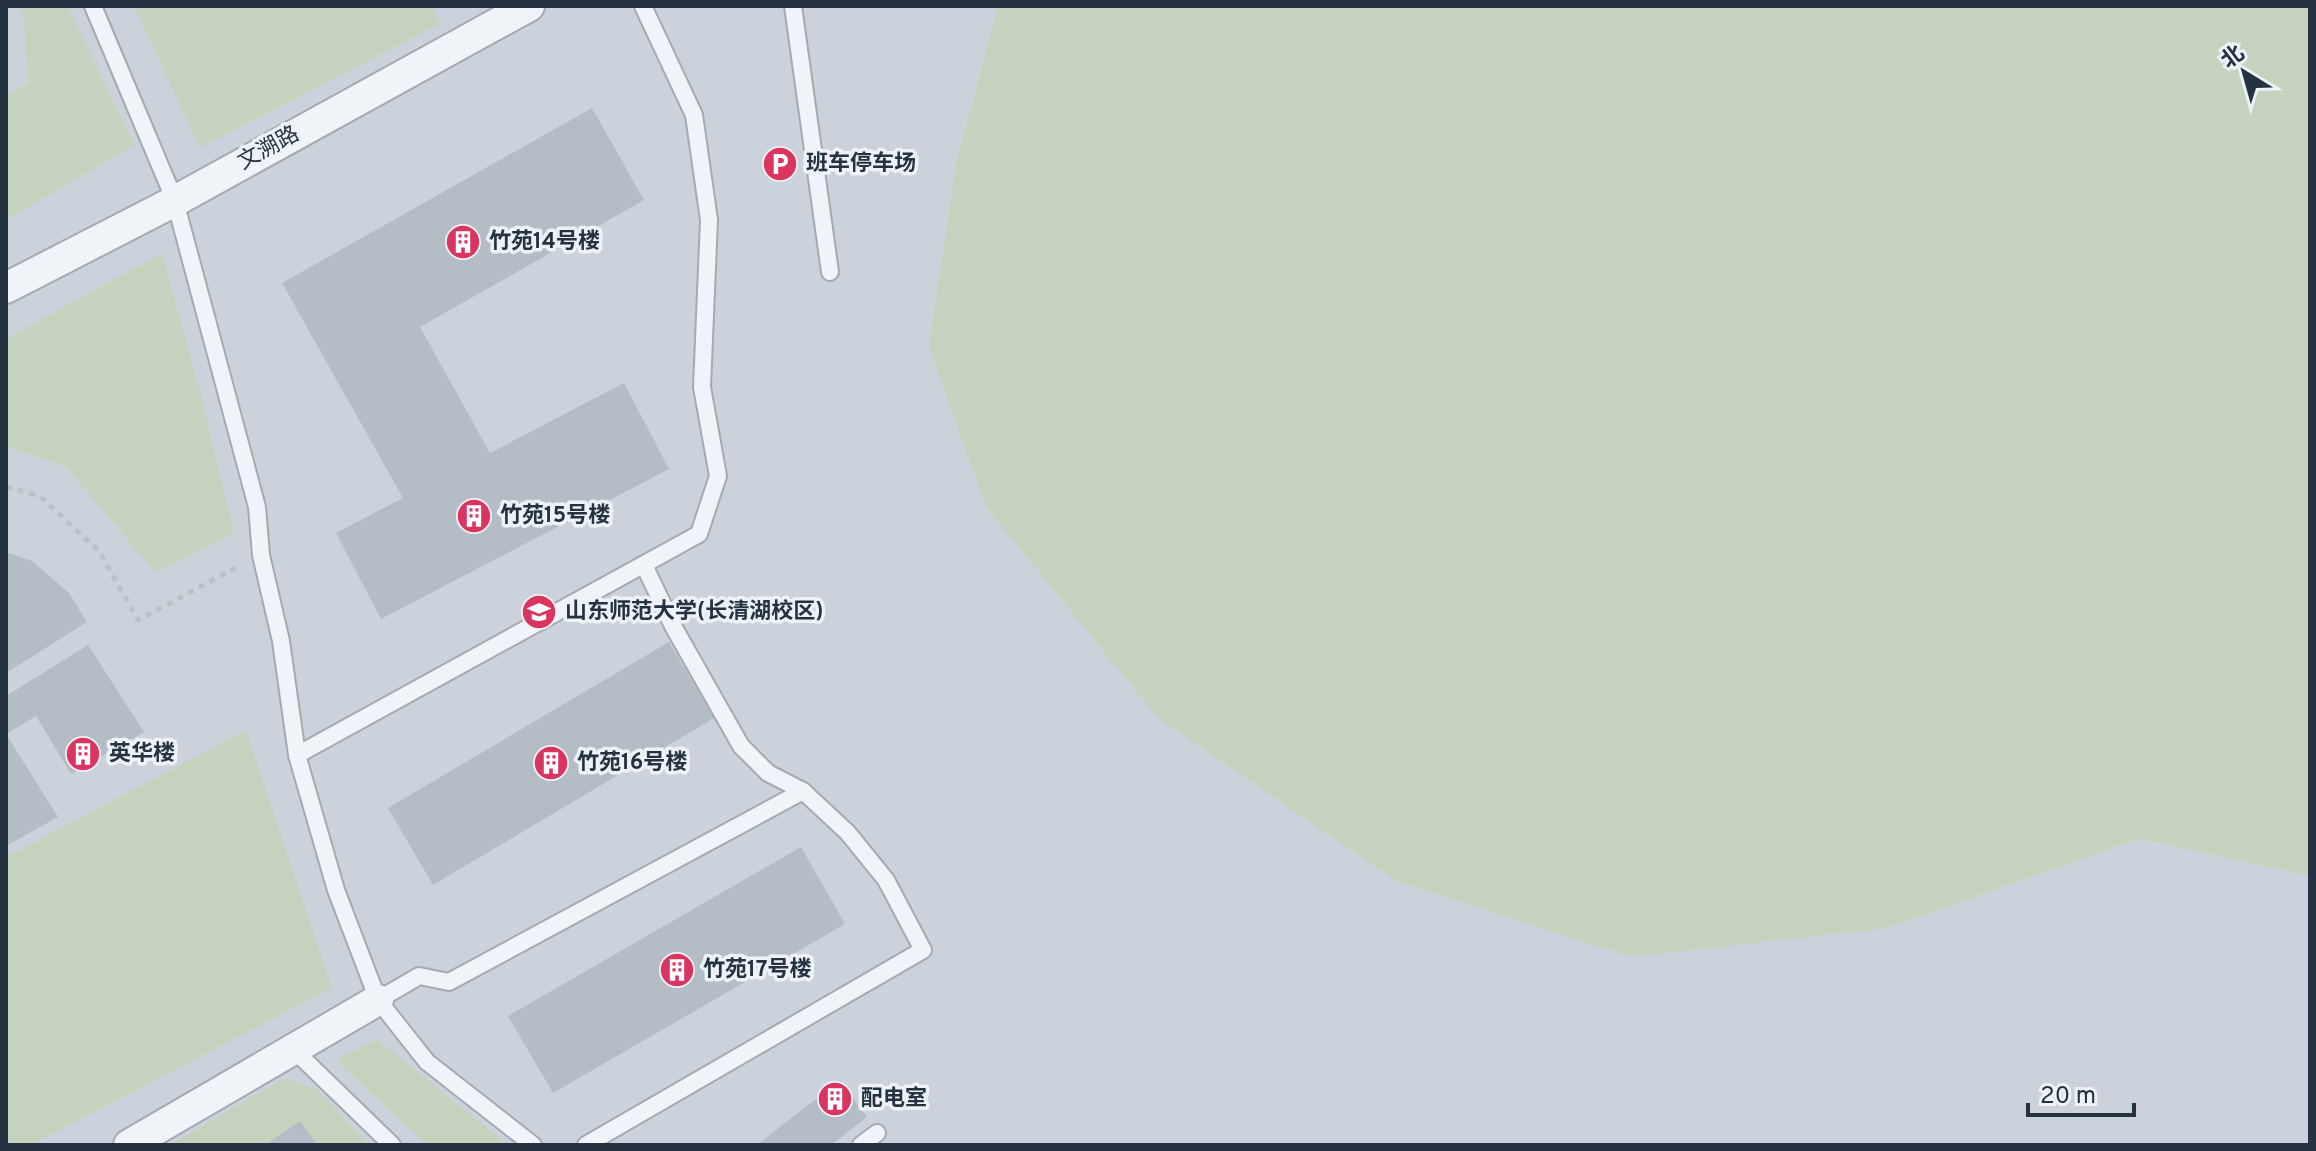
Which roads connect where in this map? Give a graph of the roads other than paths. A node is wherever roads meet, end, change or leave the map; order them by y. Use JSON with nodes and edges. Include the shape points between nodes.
{"nodes":[{"id":1,"x":93,"y":6,"type":"edge"},
{"id":2,"x":529,"y":6,"type":"edge"},
{"id":3,"x":643,"y":6,"type":"edge"},
{"id":4,"x":793,"y":6,"type":"edge"},
{"id":5,"x":175,"y":201,"type":"junction"},
{"id":6,"x":830,"y":272,"type":"dead end"},
{"id":7,"x":6,"y":288,"type":"edge"},
{"id":8,"x":644,"y":565,"type":"junction"},
{"id":9,"x":297,"y":755,"type":"junction"},
{"id":10,"x":803,"y":791,"type":"junction"},
{"id":11,"x":378,"y":1000,"type":"junction"},
{"id":12,"x":295,"y":1051,"type":"junction"},
{"id":13,"x":877,"y":1133,"type":"dead end"},
{"id":14,"x":129,"y":1145,"type":"edge"},
{"id":15,"x":392,"y":1145,"type":"edge"},
{"id":16,"x":533,"y":1145,"type":"edge"},
{"id":17,"x":586,"y":1145,"type":"edge"},
{"id":18,"x":861,"y":1145,"type":"edge"}],
"edges":[{"from":1,"to":5,"type":"lane"},
{"from":2,"to":5,"type":"street","name":"文溯路"},
{"from":3,"to":8,"type":"lane","via":[[694,115],[709,220],[702,387],[718,476],[699,534]]},
{"from":4,"to":6,"type":"lane"},
{"from":5,"to":7,"type":"street","name":"文溯路"},
{"from":5,"to":9,"type":"lane","via":[[257,507]]},
{"from":8,"to":9,"type":"lane"},
{"from":8,"to":10,"type":"lane","via":[[741,746],[768,773]]},
{"from":9,"to":11,"type":"lane","via":[[336,890]]},
{"from":10,"to":11,"type":"lane","via":[[449,982],[419,976]]},
{"from":10,"to":17,"type":"lane","via":[[848,833],[886,880],[923,950]]},
{"from":11,"to":12,"type":"street"},
{"from":11,"to":16,"type":"lane","via":[[427,1062]]},
{"from":12,"to":14,"type":"street"},
{"from":12,"to":15,"type":"lane"},
{"from":13,"to":18,"type":"lane"}]}
